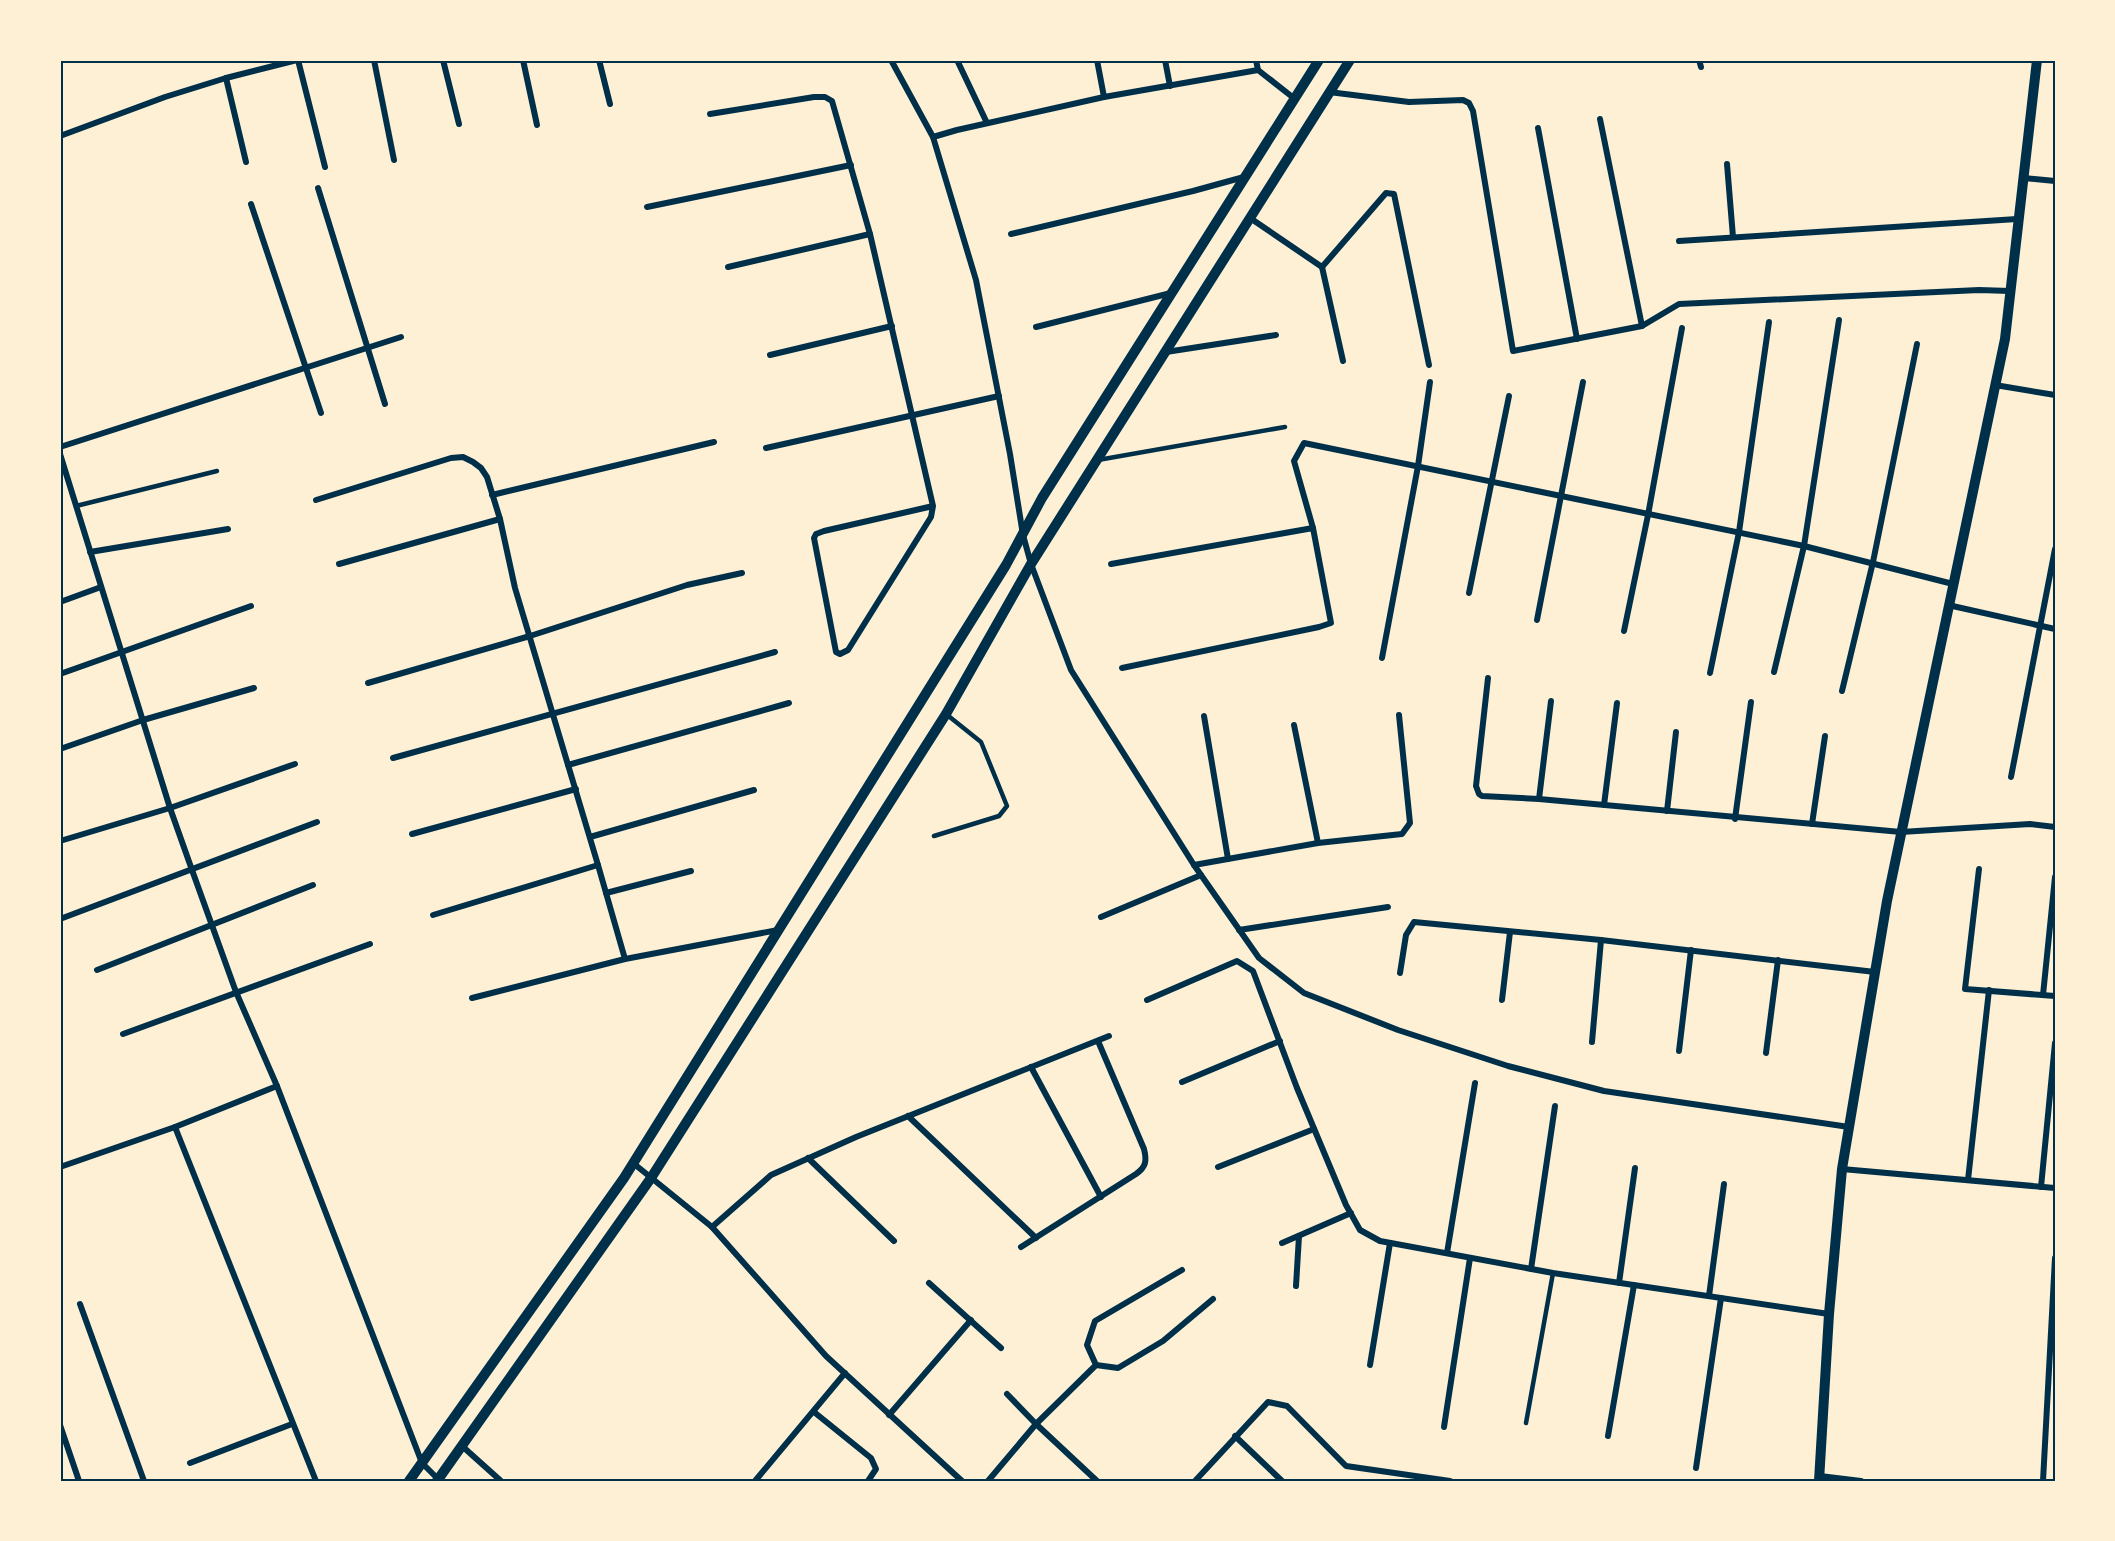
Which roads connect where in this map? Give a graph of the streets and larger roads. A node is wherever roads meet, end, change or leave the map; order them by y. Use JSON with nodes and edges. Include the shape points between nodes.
{"nodes":[{"id":1,"x":298,"y":60,"type":"edge"},
{"id":2,"x":374,"y":60,"type":"edge"},
{"id":3,"x":444,"y":60,"type":"edge"},
{"id":4,"x":523,"y":60,"type":"edge"},
{"id":5,"x":599,"y":60,"type":"edge"},
{"id":6,"x":891,"y":60,"type":"edge"},
{"id":7,"x":957,"y":60,"type":"edge"},
{"id":8,"x":1097,"y":60,"type":"edge"},
{"id":9,"x":1165,"y":60,"type":"edge"},
{"id":10,"x":1256,"y":60,"type":"edge"},
{"id":11,"x":1319,"y":60,"type":"edge"},
{"id":12,"x":1350,"y":60,"type":"edge"},
{"id":13,"x":2037,"y":60,"type":"edge"},
{"id":14,"x":1258,"y":70,"type":"junction"},
{"id":15,"x":226,"y":78,"type":"junction"},
{"id":16,"x":1170,"y":86,"type":"junction"},
{"id":17,"x":1329,"y":92,"type":"junction"},
{"id":18,"x":1104,"y":97,"type":"junction"},
{"id":19,"x":1294,"y":99,"type":"junction"},
{"id":20,"x":610,"y":104,"type":"dead end"},
{"id":21,"x":710,"y":114,"type":"dead end"},
{"id":22,"x":1600,"y":119,"type":"dead end"},
{"id":23,"x":987,"y":123,"type":"junction"},
{"id":24,"x":459,"y":124,"type":"dead end"},
{"id":25,"x":537,"y":125,"type":"dead end"},
{"id":26,"x":1538,"y":128,"type":"dead end"},
{"id":27,"x":60,"y":136,"type":"edge"},
{"id":28,"x":933,"y":137,"type":"junction"},
{"id":29,"x":394,"y":159,"type":"dead end"},
{"id":30,"x":246,"y":162,"type":"dead end"},
{"id":31,"x":1727,"y":164,"type":"dead end"},
{"id":32,"x":851,"y":165,"type":"junction"},
{"id":33,"x":325,"y":167,"type":"dead end"},
{"id":34,"x":1245,"y":177,"type":"junction"},
{"id":35,"x":2024,"y":178,"type":"junction"},
{"id":36,"x":2055,"y":181,"type":"edge"},
{"id":37,"x":318,"y":188,"type":"dead end"},
{"id":38,"x":251,"y":204,"type":"dead end"},
{"id":39,"x":647,"y":207,"type":"dead end"},
{"id":40,"x":1250,"y":219,"type":"junction"},
{"id":41,"x":2017,"y":219,"type":"junction"},
{"id":42,"x":870,"y":234,"type":"junction"},
{"id":43,"x":1011,"y":234,"type":"dead end"},
{"id":44,"x":1733,"y":237,"type":"junction"},
{"id":45,"x":1680,"y":241,"type":"dead end"},
{"id":46,"x":728,"y":267,"type":"dead end"},
{"id":47,"x":1322,"y":267,"type":"junction"},
{"id":48,"x":2010,"y":291,"type":"junction"},
{"id":49,"x":1172,"y":293,"type":"junction"},
{"id":50,"x":1839,"y":320,"type":"dead end"},
{"id":51,"x":1769,"y":322,"type":"dead end"},
{"id":52,"x":892,"y":326,"type":"junction"},
{"id":53,"x":1642,"y":326,"type":"junction"},
{"id":54,"x":1036,"y":327,"type":"dead end"},
{"id":55,"x":1682,"y":328,"type":"dead end"},
{"id":56,"x":1276,"y":335,"type":"dead end"},
{"id":57,"x":401,"y":337,"type":"dead end"},
{"id":58,"x":1577,"y":339,"type":"junction"},
{"id":59,"x":1917,"y":344,"type":"dead end"},
{"id":60,"x":368,"y":348,"type":"junction"},
{"id":61,"x":1165,"y":352,"type":"junction"},
{"id":62,"x":770,"y":355,"type":"dead end"},
{"id":63,"x":1343,"y":360,"type":"dead end"},
{"id":64,"x":1429,"y":365,"type":"dead end"},
{"id":65,"x":306,"y":368,"type":"junction"},
{"id":66,"x":1430,"y":382,"type":"dead end"},
{"id":67,"x":1583,"y":382,"type":"dead end"},
{"id":68,"x":1995,"y":385,"type":"junction"},
{"id":69,"x":2055,"y":395,"type":"edge"},
{"id":70,"x":999,"y":396,"type":"junction"},
{"id":71,"x":1509,"y":396,"type":"dead end"},
{"id":72,"x":386,"y":404,"type":"dead end"},
{"id":73,"x":321,"y":413,"type":"dead end"},
{"id":74,"x":913,"y":416,"type":"junction"},
{"id":75,"x":714,"y":442,"type":"dead end"},
{"id":76,"x":60,"y":447,"type":"edge"},
{"id":77,"x":766,"y":448,"type":"dead end"},
{"id":78,"x":60,"y":454,"type":"edge"},
{"id":79,"x":1418,"y":466,"type":"junction"},
{"id":80,"x":1492,"y":483,"type":"junction"},
{"id":81,"x":492,"y":495,"type":"junction"},
{"id":82,"x":1562,"y":495,"type":"junction"},
{"id":83,"x":315,"y":500,"type":"dead end"},
{"id":84,"x":933,"y":506,"type":"junction"},
{"id":85,"x":1648,"y":515,"type":"junction"},
{"id":86,"x":500,"y":519,"type":"junction"},
{"id":87,"x":1313,"y":528,"type":"junction"},
{"id":88,"x":228,"y":529,"type":"dead end"},
{"id":89,"x":1739,"y":532,"type":"junction"},
{"id":90,"x":1023,"y":535,"type":"junction"},
{"id":91,"x":1804,"y":546,"type":"junction"},
{"id":92,"x":2055,"y":549,"type":"edge"},
{"id":93,"x":90,"y":552,"type":"junction"},
{"id":94,"x":1873,"y":562,"type":"junction"},
{"id":95,"x":339,"y":564,"type":"dead end"},
{"id":96,"x":1031,"y":564,"type":"junction"},
{"id":97,"x":1112,"y":564,"type":"dead end"},
{"id":98,"x":742,"y":573,"type":"dead end"},
{"id":99,"x":1953,"y":584,"type":"junction"},
{"id":100,"x":101,"y":587,"type":"junction"},
{"id":101,"x":1469,"y":593,"type":"dead end"},
{"id":102,"x":60,"y":602,"type":"edge"},
{"id":103,"x":1948,"y":605,"type":"junction"},
{"id":104,"x":251,"y":606,"type":"dead end"},
{"id":105,"x":1537,"y":620,"type":"dead end"},
{"id":106,"x":2040,"y":626,"type":"junction"},
{"id":107,"x":2055,"y":629,"type":"edge"},
{"id":108,"x":1624,"y":631,"type":"dead end"},
{"id":109,"x":530,"y":636,"type":"junction"},
{"id":110,"x":122,"y":651,"type":"junction"},
{"id":111,"x":775,"y":652,"type":"dead end"},
{"id":112,"x":1382,"y":658,"type":"dead end"},
{"id":113,"x":1122,"y":668,"type":"dead end"},
{"id":114,"x":1774,"y":672,"type":"dead end"},
{"id":115,"x":1710,"y":673,"type":"dead end"},
{"id":116,"x":60,"y":674,"type":"edge"},
{"id":117,"x":1488,"y":678,"type":"dead end"},
{"id":118,"x":368,"y":683,"type":"dead end"},
{"id":119,"x":254,"y":688,"type":"dead end"},
{"id":120,"x":1842,"y":691,"type":"dead end"},
{"id":121,"x":1551,"y":701,"type":"dead end"},
{"id":122,"x":1751,"y":702,"type":"dead end"},
{"id":123,"x":789,"y":703,"type":"dead end"},
{"id":124,"x":1617,"y":703,"type":"dead end"},
{"id":125,"x":553,"y":714,"type":"junction"},
{"id":126,"x":1400,"y":715,"type":"dead end"},
{"id":127,"x":1204,"y":716,"type":"dead end"},
{"id":128,"x":143,"y":720,"type":"junction"},
{"id":129,"x":1294,"y":725,"type":"dead end"},
{"id":130,"x":1676,"y":732,"type":"dead end"},
{"id":131,"x":1825,"y":736,"type":"dead end"},
{"id":132,"x":60,"y":749,"type":"edge"},
{"id":133,"x":393,"y":758,"type":"dead end"},
{"id":134,"x":295,"y":764,"type":"dead end"},
{"id":135,"x":568,"y":765,"type":"junction"},
{"id":136,"x":2010,"y":777,"type":"dead end"},
{"id":137,"x":576,"y":789,"type":"junction"},
{"id":138,"x":754,"y":790,"type":"dead end"},
{"id":139,"x":1539,"y":799,"type":"junction"},
{"id":140,"x":1604,"y":805,"type":"junction"},
{"id":141,"x":170,"y":808,"type":"junction"},
{"id":142,"x":1667,"y":811,"type":"junction"},
{"id":143,"x":1735,"y":819,"type":"junction"},
{"id":144,"x":317,"y":822,"type":"dead end"},
{"id":145,"x":1812,"y":824,"type":"junction"},
{"id":146,"x":2055,"y":827,"type":"edge"},
{"id":147,"x":1901,"y":832,"type":"junction"},
{"id":148,"x":412,"y":834,"type":"dead end"},
{"id":149,"x":590,"y":837,"type":"junction"},
{"id":150,"x":60,"y":841,"type":"edge"},
{"id":151,"x":1318,"y":843,"type":"junction"},
{"id":152,"x":1228,"y":859,"type":"junction"},
{"id":153,"x":598,"y":865,"type":"junction"},
{"id":154,"x":1194,"y":865,"type":"junction"},
{"id":155,"x":1979,"y":869,"type":"dead end"},
{"id":156,"x":192,"y":870,"type":"junction"},
{"id":157,"x":691,"y":871,"type":"dead end"},
{"id":158,"x":1201,"y":875,"type":"junction"},
{"id":159,"x":2055,"y":878,"type":"edge"},
{"id":160,"x":313,"y":885,"type":"dead end"},
{"id":161,"x":606,"y":893,"type":"junction"},
{"id":162,"x":1388,"y":907,"type":"dead end"},
{"id":163,"x":433,"y":915,"type":"dead end"},
{"id":164,"x":1101,"y":917,"type":"dead end"},
{"id":165,"x":60,"y":919,"type":"edge"},
{"id":166,"x":212,"y":925,"type":"junction"},
{"id":167,"x":778,"y":929,"type":"junction"},
{"id":168,"x":1239,"y":930,"type":"junction"},
{"id":169,"x":1510,"y":932,"type":"junction"},
{"id":170,"x":1601,"y":940,"type":"junction"},
{"id":171,"x":370,"y":944,"type":"dead end"},
{"id":172,"x":1691,"y":950,"type":"junction"},
{"id":173,"x":625,"y":959,"type":"junction"},
{"id":174,"x":1778,"y":960,"type":"junction"},
{"id":175,"x":97,"y":970,"type":"dead end"},
{"id":176,"x":1875,"y":972,"type":"junction"},
{"id":177,"x":1400,"y":973,"type":"dead end"},
{"id":178,"x":1989,"y":990,"type":"junction"},
{"id":179,"x":236,"y":992,"type":"junction"},
{"id":180,"x":2043,"y":995,"type":"junction"},
{"id":181,"x":2055,"y":996,"type":"edge"},
{"id":182,"x":472,"y":998,"type":"dead end"},
{"id":183,"x":1147,"y":1000,"type":"dead end"},
{"id":184,"x":1502,"y":1000,"type":"dead end"},
{"id":185,"x":123,"y":1034,"type":"dead end"},
{"id":186,"x":1109,"y":1036,"type":"dead end"},
{"id":187,"x":1098,"y":1041,"type":"junction"},
{"id":188,"x":1280,"y":1041,"type":"junction"},
{"id":189,"x":1593,"y":1042,"type":"dead end"},
{"id":190,"x":2055,"y":1043,"type":"edge"},
{"id":191,"x":1678,"y":1051,"type":"dead end"},
{"id":192,"x":1766,"y":1053,"type":"dead end"},
{"id":193,"x":1032,"y":1067,"type":"junction"},
{"id":194,"x":1182,"y":1082,"type":"dead end"},
{"id":195,"x":1475,"y":1083,"type":"dead end"},
{"id":196,"x":277,"y":1086,"type":"junction"},
{"id":197,"x":1555,"y":1106,"type":"dead end"},
{"id":198,"x":908,"y":1116,"type":"junction"},
{"id":199,"x":175,"y":1127,"type":"junction"},
{"id":200,"x":1849,"y":1127,"type":"junction"},
{"id":201,"x":1314,"y":1128,"type":"junction"},
{"id":202,"x":808,"y":1158,"type":"junction"},
{"id":203,"x":633,"y":1163,"type":"junction"},
{"id":204,"x":60,"y":1167,"type":"edge"},
{"id":205,"x":1218,"y":1167,"type":"dead end"},
{"id":206,"x":1635,"y":1168,"type":"dead end"},
{"id":207,"x":1842,"y":1168,"type":"junction"},
{"id":208,"x":651,"y":1179,"type":"junction"},
{"id":209,"x":1968,"y":1180,"type":"junction"},
{"id":210,"x":1724,"y":1184,"type":"dead end"},
{"id":211,"x":2041,"y":1187,"type":"junction"},
{"id":212,"x":2055,"y":1188,"type":"edge"},
{"id":213,"x":1101,"y":1197,"type":"junction"},
{"id":214,"x":1351,"y":1213,"type":"junction"},
{"id":215,"x":712,"y":1227,"type":"junction"},
{"id":216,"x":1299,"y":1236,"type":"junction"},
{"id":217,"x":1036,"y":1238,"type":"junction"},
{"id":218,"x":894,"y":1241,"type":"dead end"},
{"id":219,"x":1282,"y":1243,"type":"dead end"},
{"id":220,"x":1390,"y":1243,"type":"junction"},
{"id":221,"x":1021,"y":1247,"type":"dead end"},
{"id":222,"x":1447,"y":1253,"type":"junction"},
{"id":223,"x":1470,"y":1258,"type":"junction"},
{"id":224,"x":2055,"y":1258,"type":"edge"},
{"id":225,"x":1530,"y":1269,"type":"junction"},
{"id":226,"x":1182,"y":1270,"type":"dead end"},
{"id":227,"x":929,"y":1283,"type":"dead end"},
{"id":228,"x":1619,"y":1283,"type":"junction"},
{"id":229,"x":1634,"y":1285,"type":"junction"},
{"id":230,"x":1296,"y":1286,"type":"dead end"},
{"id":231,"x":1709,"y":1296,"type":"junction"},
{"id":232,"x":1720,"y":1298,"type":"junction"},
{"id":233,"x":1213,"y":1299,"type":"dead end"},
{"id":234,"x":80,"y":1304,"type":"dead end"},
{"id":235,"x":1829,"y":1314,"type":"junction"},
{"id":236,"x":971,"y":1320,"type":"junction"},
{"id":237,"x":1000,"y":1348,"type":"dead end"},
{"id":238,"x":1096,"y":1365,"type":"junction"},
{"id":239,"x":1370,"y":1365,"type":"dead end"},
{"id":240,"x":844,"y":1373,"type":"junction"},
{"id":241,"x":1007,"y":1394,"type":"dead end"},
{"id":242,"x":814,"y":1412,"type":"junction"},
{"id":243,"x":889,"y":1414,"type":"junction"},
{"id":244,"x":292,"y":1424,"type":"junction"},
{"id":245,"x":1036,"y":1424,"type":"junction"},
{"id":246,"x":60,"y":1425,"type":"edge"},
{"id":247,"x":1444,"y":1427,"type":"dead end"},
{"id":248,"x":1235,"y":1436,"type":"junction"},
{"id":249,"x":1608,"y":1436,"type":"dead end"},
{"id":250,"x":462,"y":1446,"type":"junction"},
{"id":251,"x":190,"y":1463,"type":"dead end"},
{"id":252,"x":422,"y":1463,"type":"junction"},
{"id":253,"x":1696,"y":1468,"type":"dead end"},
{"id":254,"x":1820,"y":1479,"type":"edge"},
{"id":255,"x":437,"y":1480,"type":"edge"},
{"id":256,"x":79,"y":1481,"type":"edge"},
{"id":257,"x":144,"y":1481,"type":"edge"},
{"id":258,"x":316,"y":1481,"type":"edge"},
{"id":259,"x":409,"y":1481,"type":"edge"},
{"id":260,"x":501,"y":1481,"type":"edge"},
{"id":261,"x":755,"y":1481,"type":"edge"},
{"id":262,"x":868,"y":1481,"type":"edge"},
{"id":263,"x":962,"y":1481,"type":"edge"},
{"id":264,"x":988,"y":1481,"type":"edge"},
{"id":265,"x":1097,"y":1481,"type":"edge"},
{"id":266,"x":1195,"y":1481,"type":"edge"},
{"id":267,"x":1282,"y":1481,"type":"edge"},
{"id":268,"x":1450,"y":1481,"type":"edge"},
{"id":269,"x":1861,"y":1481,"type":"edge"},
{"id":270,"x":2043,"y":1481,"type":"edge"}],
"edges":[{"from":1,"to":15,"type":"street"},
{"from":1,"to":33,"type":"street"},
{"from":2,"to":29,"type":"street"},
{"from":3,"to":24,"type":"street"},
{"from":4,"to":25,"type":"street"},
{"from":5,"to":20,"type":"street"},
{"from":6,"to":28,"type":"street"},
{"from":7,"to":23,"type":"street"},
{"from":8,"to":18,"type":"street"},
{"from":9,"to":16,"type":"street"},
{"from":10,"to":14,"type":"street"},
{"from":11,"to":19,"type":"street"},
{"from":12,"to":17,"type":"street"},
{"from":13,"to":35,"type":"street"},
{"from":14,"to":16,"type":"street"},
{"from":14,"to":19,"type":"street"},
{"from":15,"to":27,"type":"street"},
{"from":15,"to":30,"type":"street"},
{"from":16,"to":18,"type":"street"},
{"from":17,"to":40,"type":"street"},
{"from":17,"to":58,"type":"street","via":[[1409,102],[1463,99],[1469,104],[1513,351]]},
{"from":18,"to":23,"type":"street"},
{"from":19,"to":34,"type":"street"},
{"from":21,"to":32,"type":"street","via":[[825,97],[834,105]]},
{"from":22,"to":53,"type":"street"},
{"from":23,"to":28,"type":"street"},
{"from":26,"to":58,"type":"street"},
{"from":28,"to":70,"type":"street","via":[[976,280]]},
{"from":31,"to":44,"type":"street"},
{"from":32,"to":39,"type":"street"},
{"from":32,"to":42,"type":"street"},
{"from":34,"to":43,"type":"street"},
{"from":34,"to":49,"type":"street"},
{"from":35,"to":36,"type":"street"},
{"from":35,"to":41,"type":"street"},
{"from":37,"to":60,"type":"street"},
{"from":38,"to":65,"type":"street"},
{"from":40,"to":47,"type":"street"},
{"from":40,"to":61,"type":"street"},
{"from":41,"to":44,"type":"street"},
{"from":41,"to":48,"type":"street"},
{"from":42,"to":46,"type":"street"},
{"from":42,"to":52,"type":"street"},
{"from":44,"to":45,"type":"street"},
{"from":47,"to":63,"type":"street"},
{"from":47,"to":64,"type":"street","via":[[1386,193],[1394,194]]},
{"from":48,"to":53,"type":"street","via":[[1680,304]]},
{"from":48,"to":68,"type":"street"},
{"from":49,"to":54,"type":"street"},
{"from":49,"to":90,"type":"street","via":[[1042,498]]},
{"from":50,"to":91,"type":"street"},
{"from":51,"to":89,"type":"street"},
{"from":52,"to":62,"type":"street"},
{"from":52,"to":74,"type":"street"},
{"from":53,"to":58,"type":"street"},
{"from":55,"to":85,"type":"street"},
{"from":56,"to":61,"type":"street"},
{"from":57,"to":60,"type":"street"},
{"from":59,"to":94,"type":"street"},
{"from":60,"to":65,"type":"street"},
{"from":60,"to":72,"type":"street"},
{"from":61,"to":96,"type":"street"},
{"from":65,"to":73,"type":"street"},
{"from":65,"to":76,"type":"street"},
{"from":66,"to":79,"type":"street"},
{"from":67,"to":82,"type":"street"},
{"from":68,"to":69,"type":"street"},
{"from":68,"to":99,"type":"street"},
{"from":70,"to":74,"type":"street"},
{"from":70,"to":90,"type":"street"},
{"from":71,"to":80,"type":"street"},
{"from":74,"to":77,"type":"street"},
{"from":74,"to":84,"type":"street"},
{"from":75,"to":81,"type":"street"},
{"from":78,"to":93,"type":"street"},
{"from":79,"to":80,"type":"street"},
{"from":79,"to":87,"type":"street","via":[[1304,442],[1294,461]]},
{"from":79,"to":112,"type":"street"},
{"from":80,"to":82,"type":"street"},
{"from":80,"to":101,"type":"street"},
{"from":81,"to":83,"type":"street","via":[[482,468],[463,457]]},
{"from":81,"to":86,"type":"street"},
{"from":82,"to":85,"type":"street"},
{"from":82,"to":105,"type":"street"},
{"from":84,"to":84,"type":"street","via":[[931,517],[848,650],[836,652],[816,534]]},
{"from":85,"to":89,"type":"street"},
{"from":85,"to":108,"type":"street"},
{"from":86,"to":95,"type":"street"},
{"from":86,"to":109,"type":"street"},
{"from":87,"to":97,"type":"street"},
{"from":87,"to":113,"type":"street","via":[[1331,623]]},
{"from":88,"to":93,"type":"street"},
{"from":89,"to":91,"type":"street"},
{"from":89,"to":115,"type":"street"},
{"from":90,"to":96,"type":"street"},
{"from":90,"to":167,"type":"street"},
{"from":91,"to":94,"type":"street"},
{"from":91,"to":114,"type":"street"},
{"from":92,"to":106,"type":"street"},
{"from":93,"to":100,"type":"street"},
{"from":94,"to":99,"type":"street"},
{"from":94,"to":120,"type":"street"},
{"from":96,"to":154,"type":"street","via":[[1071,670]]},
{"from":96,"to":208,"type":"street","via":[[946,714]]},
{"from":98,"to":109,"type":"street","via":[[687,585]]},
{"from":99,"to":103,"type":"street"},
{"from":100,"to":102,"type":"street"},
{"from":100,"to":110,"type":"street"},
{"from":103,"to":106,"type":"street"},
{"from":103,"to":147,"type":"street"},
{"from":104,"to":110,"type":"street"},
{"from":106,"to":107,"type":"street"},
{"from":106,"to":136,"type":"street"},
{"from":109,"to":118,"type":"street"},
{"from":109,"to":125,"type":"street"},
{"from":110,"to":116,"type":"street"},
{"from":110,"to":128,"type":"street"},
{"from":111,"to":125,"type":"street"},
{"from":117,"to":139,"type":"street","via":[[1477,790],[1482,796]]},
{"from":119,"to":128,"type":"street"},
{"from":121,"to":139,"type":"street"},
{"from":122,"to":143,"type":"street"},
{"from":123,"to":135,"type":"street"},
{"from":124,"to":140,"type":"street"},
{"from":125,"to":133,"type":"street"},
{"from":125,"to":135,"type":"street"},
{"from":126,"to":151,"type":"street","via":[[1410,823],[1402,834]]},
{"from":127,"to":152,"type":"street"},
{"from":128,"to":132,"type":"street"},
{"from":128,"to":141,"type":"street"},
{"from":129,"to":151,"type":"street"},
{"from":130,"to":142,"type":"street"},
{"from":131,"to":145,"type":"street"},
{"from":134,"to":141,"type":"street"},
{"from":135,"to":137,"type":"street"},
{"from":137,"to":148,"type":"street"},
{"from":137,"to":149,"type":"street"},
{"from":138,"to":149,"type":"street"},
{"from":139,"to":140,"type":"street"},
{"from":140,"to":142,"type":"street"},
{"from":141,"to":150,"type":"street"},
{"from":141,"to":156,"type":"street"},
{"from":142,"to":143,"type":"street"},
{"from":143,"to":145,"type":"street"},
{"from":144,"to":156,"type":"street"},
{"from":145,"to":147,"type":"street"},
{"from":146,"to":147,"type":"street","via":[[2030,824]]},
{"from":147,"to":176,"type":"street"},
{"from":149,"to":153,"type":"street"},
{"from":151,"to":152,"type":"street"},
{"from":152,"to":154,"type":"street"},
{"from":153,"to":161,"type":"street"},
{"from":153,"to":163,"type":"street"},
{"from":154,"to":158,"type":"street"},
{"from":155,"to":178,"type":"street","via":[[1965,989]]},
{"from":156,"to":165,"type":"street"},
{"from":156,"to":166,"type":"street"},
{"from":157,"to":161,"type":"street"},
{"from":158,"to":164,"type":"street"},
{"from":158,"to":168,"type":"street"},
{"from":159,"to":180,"type":"street"},
{"from":160,"to":166,"type":"street"},
{"from":161,"to":173,"type":"street"},
{"from":162,"to":168,"type":"street"},
{"from":166,"to":175,"type":"street"},
{"from":166,"to":179,"type":"street"},
{"from":167,"to":173,"type":"street"},
{"from":167,"to":203,"type":"street"},
{"from":168,"to":200,"type":"street","via":[[1259,958],[1304,993],[1398,1030],[1508,1066],[1604,1091]]},
{"from":169,"to":170,"type":"street"},
{"from":169,"to":177,"type":"street","via":[[1414,922],[1406,935]]},
{"from":169,"to":184,"type":"street"},
{"from":170,"to":172,"type":"street"},
{"from":170,"to":189,"type":"street"},
{"from":171,"to":179,"type":"street"},
{"from":172,"to":174,"type":"street"},
{"from":172,"to":191,"type":"street"},
{"from":173,"to":182,"type":"street"},
{"from":174,"to":176,"type":"street"},
{"from":174,"to":192,"type":"street"},
{"from":176,"to":200,"type":"street"},
{"from":178,"to":180,"type":"street"},
{"from":178,"to":209,"type":"street"},
{"from":179,"to":185,"type":"street"},
{"from":179,"to":196,"type":"street"},
{"from":180,"to":181,"type":"street"},
{"from":183,"to":188,"type":"street","via":[[1237,961],[1253,971]]},
{"from":186,"to":187,"type":"street"},
{"from":187,"to":193,"type":"street"},
{"from":187,"to":213,"type":"street","via":[[1146,1156],[1142,1170]]},
{"from":188,"to":194,"type":"street"},
{"from":188,"to":201,"type":"street"},
{"from":190,"to":211,"type":"street"},
{"from":193,"to":198,"type":"street"},
{"from":193,"to":213,"type":"street"},
{"from":195,"to":222,"type":"street"},
{"from":196,"to":199,"type":"street"},
{"from":196,"to":252,"type":"street"},
{"from":197,"to":225,"type":"street"},
{"from":198,"to":202,"type":"street"},
{"from":198,"to":217,"type":"street"},
{"from":199,"to":204,"type":"street"},
{"from":199,"to":244,"type":"street"},
{"from":200,"to":207,"type":"street"},
{"from":201,"to":205,"type":"street"},
{"from":201,"to":214,"type":"street"},
{"from":202,"to":215,"type":"street","via":[[771,1175]]},
{"from":202,"to":218,"type":"street"},
{"from":203,"to":208,"type":"street"},
{"from":203,"to":252,"type":"street"},
{"from":206,"to":228,"type":"street"},
{"from":207,"to":209,"type":"street"},
{"from":207,"to":235,"type":"street"},
{"from":208,"to":215,"type":"street"},
{"from":208,"to":250,"type":"street"},
{"from":209,"to":211,"type":"street"},
{"from":210,"to":231,"type":"street"},
{"from":211,"to":212,"type":"street"},
{"from":213,"to":217,"type":"street"},
{"from":214,"to":216,"type":"street"},
{"from":214,"to":220,"type":"street","via":[[1360,1230]]},
{"from":215,"to":240,"type":"street"},
{"from":216,"to":219,"type":"street"},
{"from":216,"to":230,"type":"street"},
{"from":217,"to":221,"type":"street"},
{"from":220,"to":222,"type":"street"},
{"from":220,"to":239,"type":"street"},
{"from":222,"to":223,"type":"street"},
{"from":223,"to":225,"type":"street"},
{"from":223,"to":247,"type":"street"},
{"from":224,"to":270,"type":"street"},
{"from":225,"to":228,"type":"street"},
{"from":226,"to":238,"type":"street","via":[[1095,1320],[1087,1345]]},
{"from":227,"to":236,"type":"street"},
{"from":228,"to":229,"type":"street"},
{"from":229,"to":231,"type":"street"},
{"from":229,"to":249,"type":"street"},
{"from":231,"to":232,"type":"street"},
{"from":232,"to":235,"type":"street"},
{"from":232,"to":253,"type":"street"},
{"from":233,"to":238,"type":"street","via":[[1162,1341],[1118,1368]]},
{"from":234,"to":257,"type":"street"},
{"from":235,"to":254,"type":"street"},
{"from":236,"to":237,"type":"street"},
{"from":236,"to":243,"type":"street"},
{"from":238,"to":245,"type":"street"},
{"from":240,"to":242,"type":"street"},
{"from":240,"to":243,"type":"street"},
{"from":241,"to":245,"type":"street"},
{"from":242,"to":261,"type":"street"},
{"from":242,"to":262,"type":"street","via":[[871,1458],[876,1469]]},
{"from":243,"to":263,"type":"street"},
{"from":244,"to":251,"type":"street"},
{"from":244,"to":258,"type":"street"},
{"from":245,"to":264,"type":"street"},
{"from":245,"to":265,"type":"street"},
{"from":246,"to":256,"type":"street"},
{"from":248,"to":266,"type":"street"},
{"from":248,"to":267,"type":"street"},
{"from":248,"to":268,"type":"street","via":[[1268,1402],[1287,1406],[1346,1466]]},
{"from":250,"to":255,"type":"street"},
{"from":250,"to":260,"type":"street"},
{"from":252,"to":255,"type":"street"},
{"from":252,"to":259,"type":"street"},
{"from":254,"to":269,"type":"street"}]}
